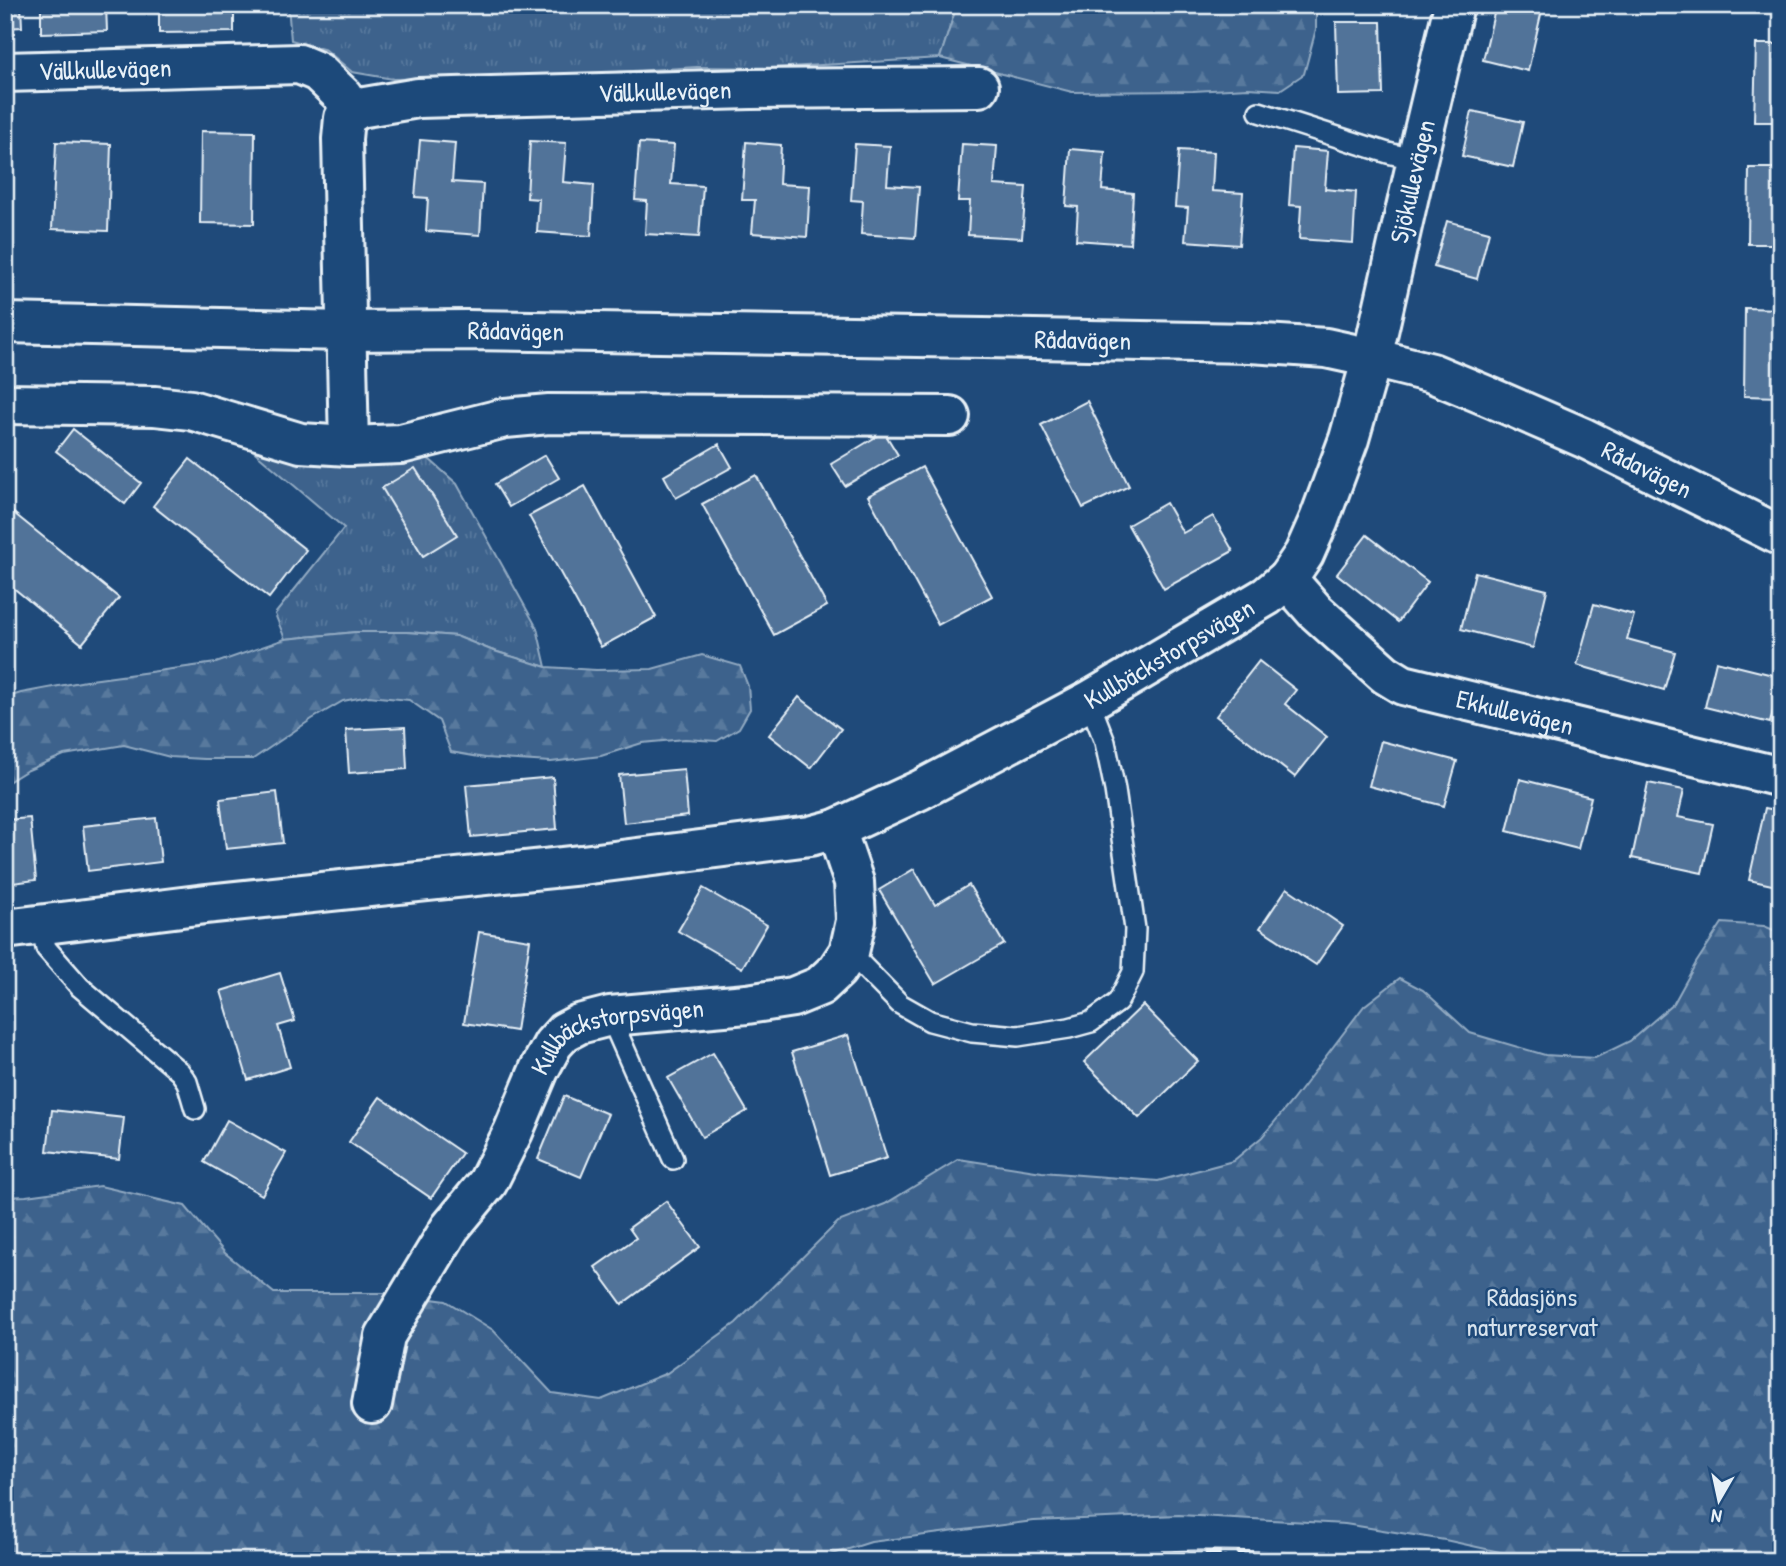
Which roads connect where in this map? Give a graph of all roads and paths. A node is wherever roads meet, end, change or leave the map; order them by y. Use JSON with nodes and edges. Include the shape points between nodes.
{"nodes":[{"id":1,"x":1454,"y":5,"type":"edge"},
{"id":2,"x":5,"y":72,"type":"edge"},
{"id":3,"x":979,"y":87,"type":"dead end"},
{"id":4,"x":353,"y":111,"type":"junction"},
{"id":5,"x":1259,"y":112,"type":"dead end"},
{"id":6,"x":1417,"y":160,"type":"junction"},
{"id":7,"x":5,"y":323,"type":"edge"},
{"id":8,"x":346,"y":331,"type":"junction"},
{"id":9,"x":1372,"y":358,"type":"junction"},
{"id":10,"x":5,"y":404,"type":"edge"},
{"id":11,"x":950,"y":416,"type":"dead end"},
{"id":12,"x":349,"y":446,"type":"junction"},
{"id":13,"x":1781,"y":536,"type":"edge"},
{"id":14,"x":1287,"y":579,"type":"junction"},
{"id":15,"x":1089,"y":701,"type":"junction"},
{"id":16,"x":1781,"y":777,"type":"edge"},
{"id":17,"x":836,"y":829,"type":"junction"},
{"id":18,"x":23,"y":927,"type":"edge"},
{"id":19,"x":849,"y":952,"type":"junction"},
{"id":20,"x":610,"y":1016,"type":"junction"},
{"id":21,"x":195,"y":1109,"type":"dead end"},
{"id":22,"x":673,"y":1159,"type":"dead end"},
{"id":23,"x":372,"y":1404,"type":"dead end"}],
"edges":[{"from":1,"to":6,"type":"street","name":"Sjökullevägen"},
{"from":2,"to":4,"type":"street","name":"Vällkullevägen","via":[[299,64],[318,72]]},
{"from":3,"to":4,"type":"street","name":"Vällkullevägen","via":[[418,98]]},
{"from":4,"to":8,"type":"street","via":[[344,118],[342,139]]},
{"from":5,"to":6,"type":"lane"},
{"from":6,"to":9,"type":"street","name":"Sjökullevägen"},
{"from":7,"to":8,"type":"street","name":"Rådavägen"},
{"from":8,"to":9,"type":"street","name":"Rådavägen","via":[[1237,343],[1326,348]]},
{"from":8,"to":12,"type":"street"},
{"from":9,"to":13,"type":"street","name":"Rådavägen","via":[[1432,373],[1584,438]]},
{"from":9,"to":14,"type":"street","name":"Kullbäckstorpsvägen","via":[[1319,520]]},
{"from":10,"to":12,"type":"street","via":[[191,410],[301,443]]},
{"from":11,"to":12,"type":"street","via":[[549,414],[505,418],[401,444]]},
{"from":14,"to":15,"type":"street","name":"Kullbäckstorpsvägen","via":[[1267,596]]},
{"from":14,"to":16,"type":"street","name":"Ekkullevägen","via":[[1315,611],[1403,685]]},
{"from":15,"to":17,"type":"street","name":"Kullbäckstorpsvägen"},
{"from":15,"to":19,"type":"lane","via":[[1105,742],[1115,790],[1135,929],[1133,972],[1118,1002],[1091,1022],[1069,1028],[1018,1036],[972,1032],[930,1021],[900,1004]]},
{"from":17,"to":18,"type":"street","name":"Kullbäckstorpsvägen","via":[[582,865]]},
{"from":17,"to":19,"type":"street","name":"Kullbäckstorpsvägen","via":[[854,882],[856,921]]},
{"from":18,"to":21,"type":"lane","via":[[80,987],[180,1072]]},
{"from":19,"to":20,"type":"street","name":"Kullbäckstorpsvägen","via":[[820,986],[793,997]]},
{"from":20,"to":22,"type":"lane"},
{"from":20,"to":23,"type":"street","name":"Kullbäckstorpsvägen","via":[[579,1024],[552,1044],[488,1182],[450,1228],[385,1336]]}]}
